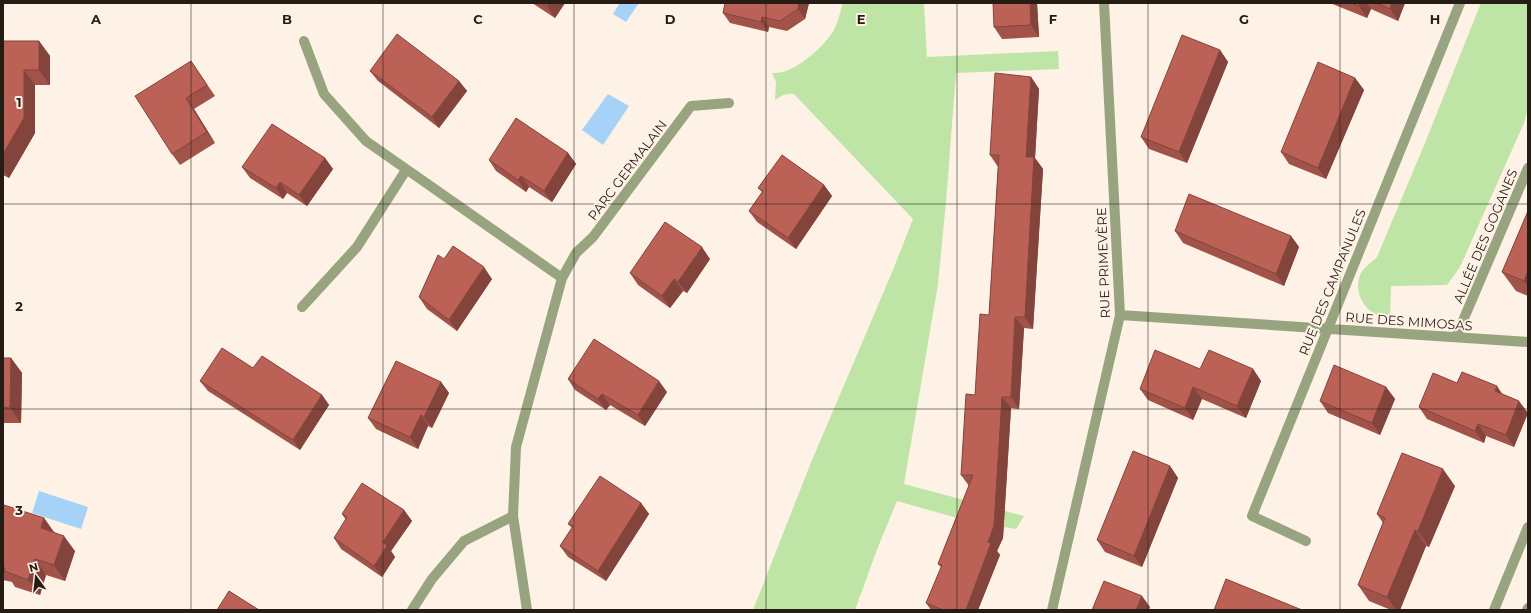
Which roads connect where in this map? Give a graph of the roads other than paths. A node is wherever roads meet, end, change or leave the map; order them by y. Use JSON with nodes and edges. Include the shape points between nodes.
{"nodes":[{"id":1,"x":1104,"y":3,"type":"edge"},
{"id":2,"x":1460,"y":3,"type":"edge"},
{"id":3,"x":304,"y":41,"type":"dead end"},
{"id":4,"x":729,"y":103,"type":"dead end"},
{"id":5,"x":1528,"y":168,"type":"edge"},
{"id":6,"x":406,"y":170,"type":"junction"},
{"id":7,"x":562,"y":278,"type":"junction"},
{"id":8,"x":302,"y":307,"type":"dead end"},
{"id":9,"x":1120,"y":315,"type":"junction"},
{"id":10,"x":1327,"y":329,"type":"junction"},
{"id":11,"x":1456,"y":337,"type":"junction"},
{"id":12,"x":1528,"y":342,"type":"edge"},
{"id":13,"x":513,"y":516,"type":"junction"},
{"id":14,"x":1528,"y":527,"type":"edge"},
{"id":15,"x":1306,"y":541,"type":"dead end"},
{"id":16,"x":412,"y":610,"type":"edge"},
{"id":17,"x":526,"y":610,"type":"edge"},
{"id":18,"x":1052,"y":610,"type":"edge"},
{"id":19,"x":1494,"y":610,"type":"edge"}],
"edges":[{"from":1,"to":9,"type":"street","name":"RUE PRIMEVÈRE"},
{"from":2,"to":10,"type":"street","name":"RUE DES CAMPANULES"},
{"from":3,"to":6,"type":"street","via":[[324,94],[366,141]]},
{"from":4,"to":7,"type":"street","name":"PARC GERMALAIN","via":[[691,106],[593,237],[576,253]]},
{"from":5,"to":11,"type":"street","name":"ALLÉE DES GOGANES"},
{"from":6,"to":7,"type":"street"},
{"from":6,"to":8,"type":"street","via":[[357,247]]},
{"from":7,"to":13,"type":"street","name":"PARC GERMALAIN","via":[[516,447]]},
{"from":9,"to":10,"type":"street","name":"RUE DES MIMOSAS"},
{"from":9,"to":18,"type":"street","name":"RUE PRIMEVÈRE"},
{"from":10,"to":11,"type":"street","name":"RUE DES MIMOSAS"},
{"from":10,"to":15,"type":"street","name":"RUE DES CAMPANULES","via":[[1252,516]]},
{"from":11,"to":12,"type":"street","name":"RUE DES MIMOSAS"},
{"from":13,"to":16,"type":"street","via":[[464,541],[432,579]]},
{"from":13,"to":17,"type":"street","name":"PARC GERMALAIN"},
{"from":14,"to":19,"type":"street"}]}
